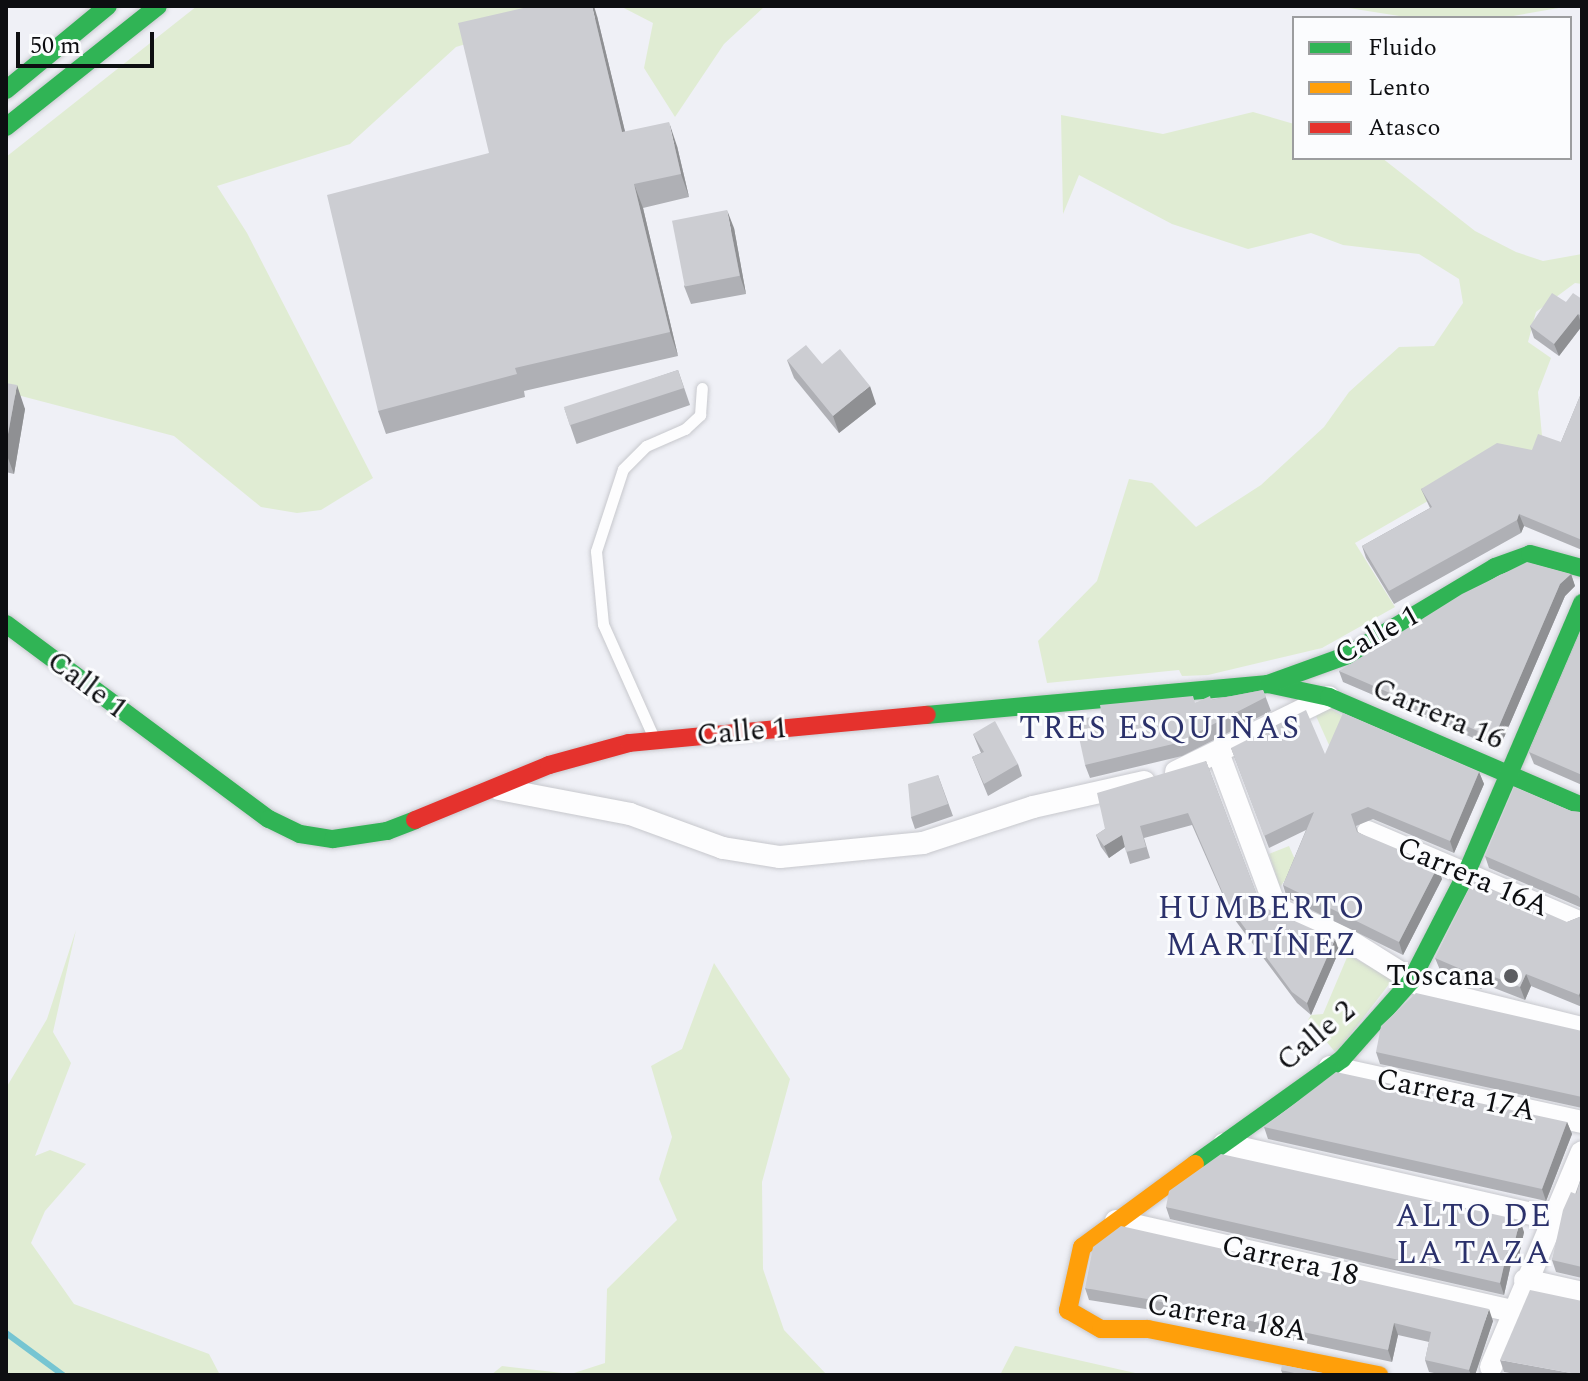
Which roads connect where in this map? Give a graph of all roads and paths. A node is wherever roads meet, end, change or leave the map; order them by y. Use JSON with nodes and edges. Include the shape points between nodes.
{"nodes":[{"id":1,"x":108,"y":6,"type":"edge"},
{"id":2,"x":158,"y":6,"type":"edge"},
{"id":3,"x":6,"y":90,"type":"edge"},
{"id":4,"x":6,"y":127,"type":"edge"},
{"id":5,"x":702,"y":388,"type":"dead end"},
{"id":6,"x":1582,"y":568,"type":"edge"},
{"id":7,"x":1582,"y":603,"type":"edge"},
{"id":8,"x":6,"y":624,"type":"edge"},
{"id":9,"x":1268,"y":684,"type":"junction"},
{"id":10,"x":1329,"y":697,"type":"junction"},
{"id":11,"x":655,"y":740,"type":"junction"},
{"id":12,"x":1219,"y":755,"type":"junction"},
{"id":13,"x":1509,"y":775,"type":"junction"},
{"id":14,"x":499,"y":789,"type":"junction"},
{"id":15,"x":1582,"y":806,"type":"edge"},
{"id":16,"x":1368,"y":832,"type":"dead end"},
{"id":17,"x":1466,"y":874,"type":"junction"},
{"id":18,"x":1577,"y":921,"type":"edge"},
{"id":19,"x":1411,"y":981,"type":"junction"},
{"id":20,"x":1582,"y":1028,"type":"edge"},
{"id":21,"x":1330,"y":1067,"type":"junction"},
{"id":22,"x":1582,"y":1122,"type":"edge"},
{"id":23,"x":1224,"y":1144,"type":"junction"},
{"id":24,"x":1582,"y":1152,"type":"edge"},
{"id":25,"x":1574,"y":1192,"type":"edge"},
{"id":26,"x":1553,"y":1219,"type":"junction"},
{"id":27,"x":1116,"y":1221,"type":"junction"},
{"id":28,"x":1525,"y":1280,"type":"junction"},
{"id":29,"x":1582,"y":1293,"type":"edge"},
{"id":30,"x":1068,"y":1310,"type":"joint"},
{"id":31,"x":1511,"y":1311,"type":"junction"},
{"id":32,"x":1491,"y":1367,"type":"dead end"},
{"id":33,"x":1379,"y":1375,"type":"edge"}],
"edges":[{"from":1,"to":3,"type":"main road"},
{"from":2,"to":4,"type":"main road"},
{"from":5,"to":11,"type":"lane","via":[[700,415],[685,429],[646,446],[623,469],[596,551],[603,624]]},
{"from":6,"to":9,"type":"main road","name":"Calle 1","via":[[1530,554],[1495,567],[1348,655]]},
{"from":7,"to":13,"type":"main road","name":"Calle 2"},
{"from":8,"to":14,"type":"main road","name":"Calle 1","via":[[229,792],[300,834],[362,838]]},
{"from":9,"to":10,"type":"main road","name":"Carrera 16"},
{"from":9,"to":11,"type":"main road","name":"Calle 1"},
{"from":10,"to":12,"type":"street","name":"Calle 1"},
{"from":10,"to":13,"type":"main road","name":"Carrera 16"},
{"from":11,"to":14,"type":"main road","name":"Calle 1","via":[[549,765]]},
{"from":12,"to":14,"type":"street","name":"Calle 1","via":[[1146,782],[1099,790],[923,843],[780,857],[723,848],[630,814]]},
{"from":12,"to":19,"type":"street","via":[[1276,908],[1345,938]]},
{"from":13,"to":15,"type":"main road","name":"Carrera 16"},
{"from":13,"to":17,"type":"main road","name":"Calle 2"},
{"from":16,"to":17,"type":"street","name":"Carrera 16A"},
{"from":17,"to":18,"type":"street","name":"Carrera 16A"},
{"from":17,"to":19,"type":"main road","name":"Calle 2"},
{"from":19,"to":20,"type":"street","via":[[1452,999]]},
{"from":19,"to":21,"type":"main road","name":"Calle 2"},
{"from":21,"to":22,"type":"street","name":"Carrera 17A"},
{"from":21,"to":23,"type":"main road","name":"Calle 2"},
{"from":23,"to":26,"type":"street"},
{"from":23,"to":27,"type":"main road","name":"Calle 2"},
{"from":24,"to":25,"type":"street"},
{"from":25,"to":26,"type":"street"},
{"from":26,"to":28,"type":"street"},
{"from":27,"to":30,"type":"main road","name":"Calle 2","via":[[1082,1247]]},
{"from":27,"to":31,"type":"street","name":"Carrera 18"},
{"from":28,"to":29,"type":"street"},
{"from":28,"to":31,"type":"street"},
{"from":30,"to":33,"type":"main road","name":"Carrera 18A","via":[[1101,1329],[1148,1329]]},
{"from":31,"to":32,"type":"street"}]}
